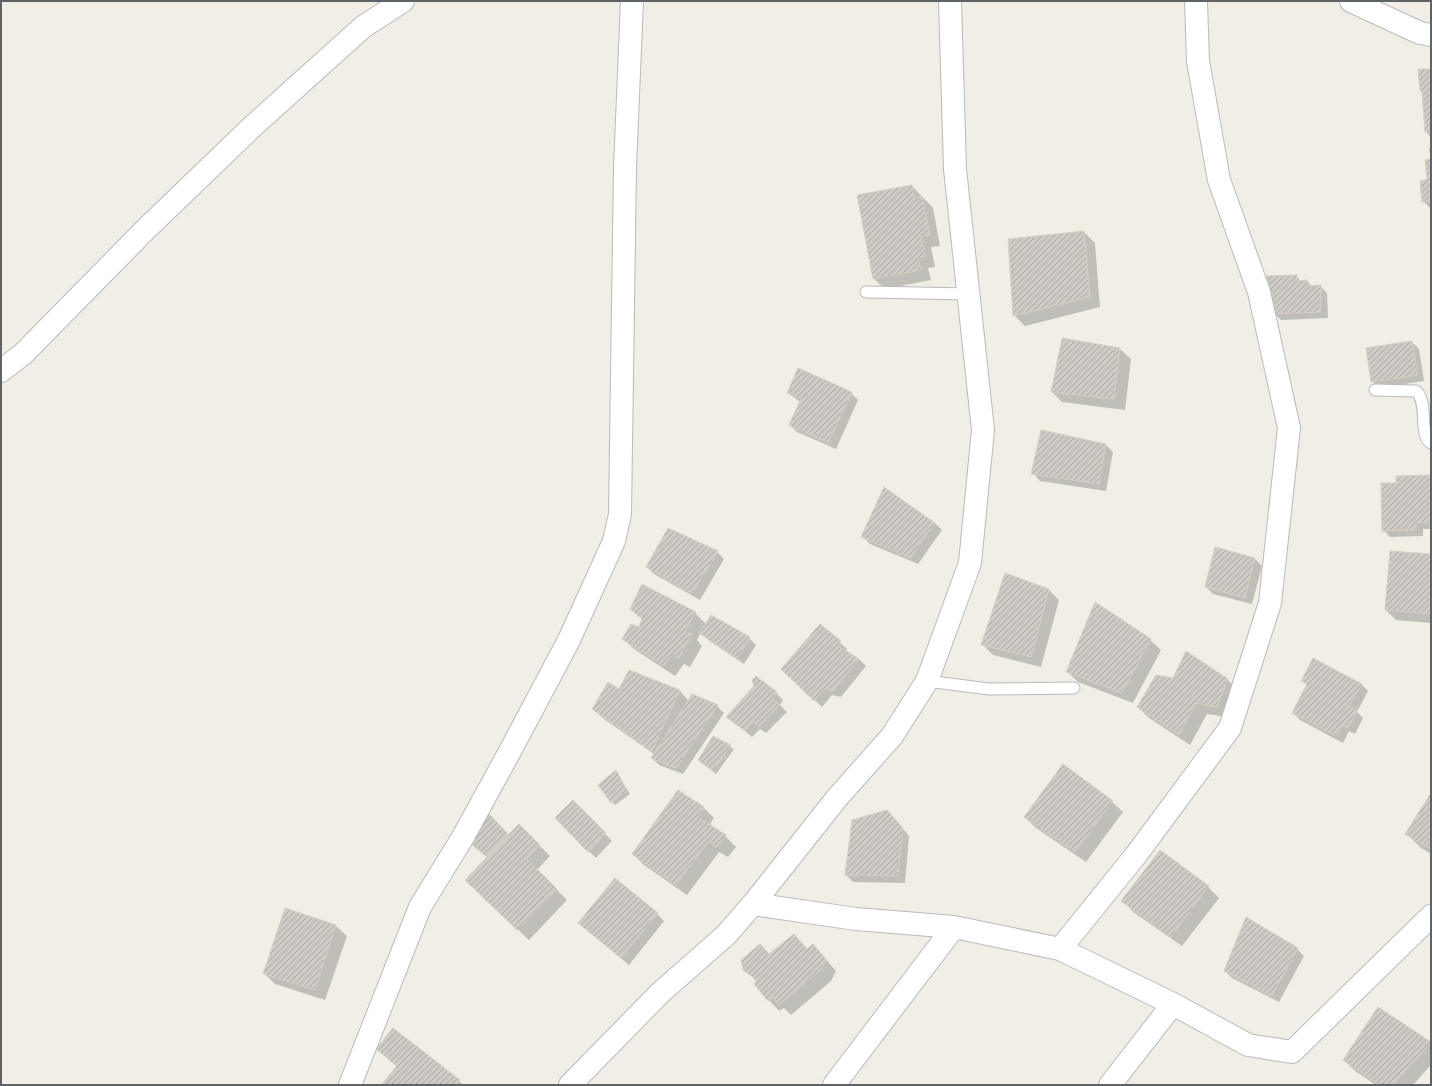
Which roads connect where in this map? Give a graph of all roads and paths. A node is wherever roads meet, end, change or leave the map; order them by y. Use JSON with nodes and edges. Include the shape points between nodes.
{"nodes":[{"id":1,"x":403,"y":1,"type":"edge"},
{"id":2,"x":632,"y":1,"type":"edge"},
{"id":3,"x":950,"y":1,"type":"edge"},
{"id":4,"x":1196,"y":1,"type":"edge"},
{"id":5,"x":1352,"y":1,"type":"edge"},
{"id":6,"x":1431,"y":35,"type":"edge"},
{"id":7,"x":866,"y":292,"type":"dead end"},
{"id":8,"x":970,"y":294,"type":"junction"},
{"id":9,"x":1,"y":371,"type":"edge"},
{"id":10,"x":1375,"y":390,"type":"dead end"},
{"id":11,"x":1431,"y":443,"type":"edge"},
{"id":12,"x":926,"y":680,"type":"junction"},
{"id":13,"x":1074,"y":688,"type":"dead end"},
{"id":14,"x":753,"y":904,"type":"junction"},
{"id":15,"x":1431,"y":916,"type":"edge"},
{"id":16,"x":954,"y":927,"type":"junction"},
{"id":17,"x":1060,"y":949,"type":"junction"},
{"id":18,"x":1173,"y":1004,"type":"junction"},
{"id":19,"x":350,"y":1085,"type":"edge"},
{"id":20,"x":570,"y":1085,"type":"edge"},
{"id":21,"x":834,"y":1085,"type":"edge"},
{"id":22,"x":1110,"y":1085,"type":"edge"}],
"edges":[{"from":1,"to":9,"type":"street","via":[[363,27],[253,126],[146,229],[23,354]]},
{"from":2,"to":19,"type":"street","via":[[625,166],[620,514],[614,541],[569,640],[509,754],[420,907]]},
{"from":3,"to":8,"type":"street","via":[[955,169]]},
{"from":4,"to":17,"type":"street","via":[[1198,61],[1218,180],[1259,292],[1289,428],[1270,603],[1230,728],[1136,855]]},
{"from":5,"to":6,"type":"street","via":[[1420,33]]},
{"from":7,"to":8,"type":"lane"},
{"from":8,"to":12,"type":"street","via":[[983,430],[970,563]]},
{"from":10,"to":11,"type":"lane","via":[[1416,391],[1420,394],[1425,436]]},
{"from":12,"to":13,"type":"lane","via":[[989,689]]},
{"from":12,"to":14,"type":"street","via":[[892,736],[837,798]]},
{"from":14,"to":16,"type":"street","via":[[856,920]]},
{"from":14,"to":20,"type":"street","via":[[726,935],[660,993]]},
{"from":15,"to":18,"type":"street","via":[[1292,1052],[1248,1045]]},
{"from":16,"to":17,"type":"street"},
{"from":16,"to":21,"type":"street"},
{"from":17,"to":18,"type":"street"},
{"from":18,"to":22,"type":"street"}]}
